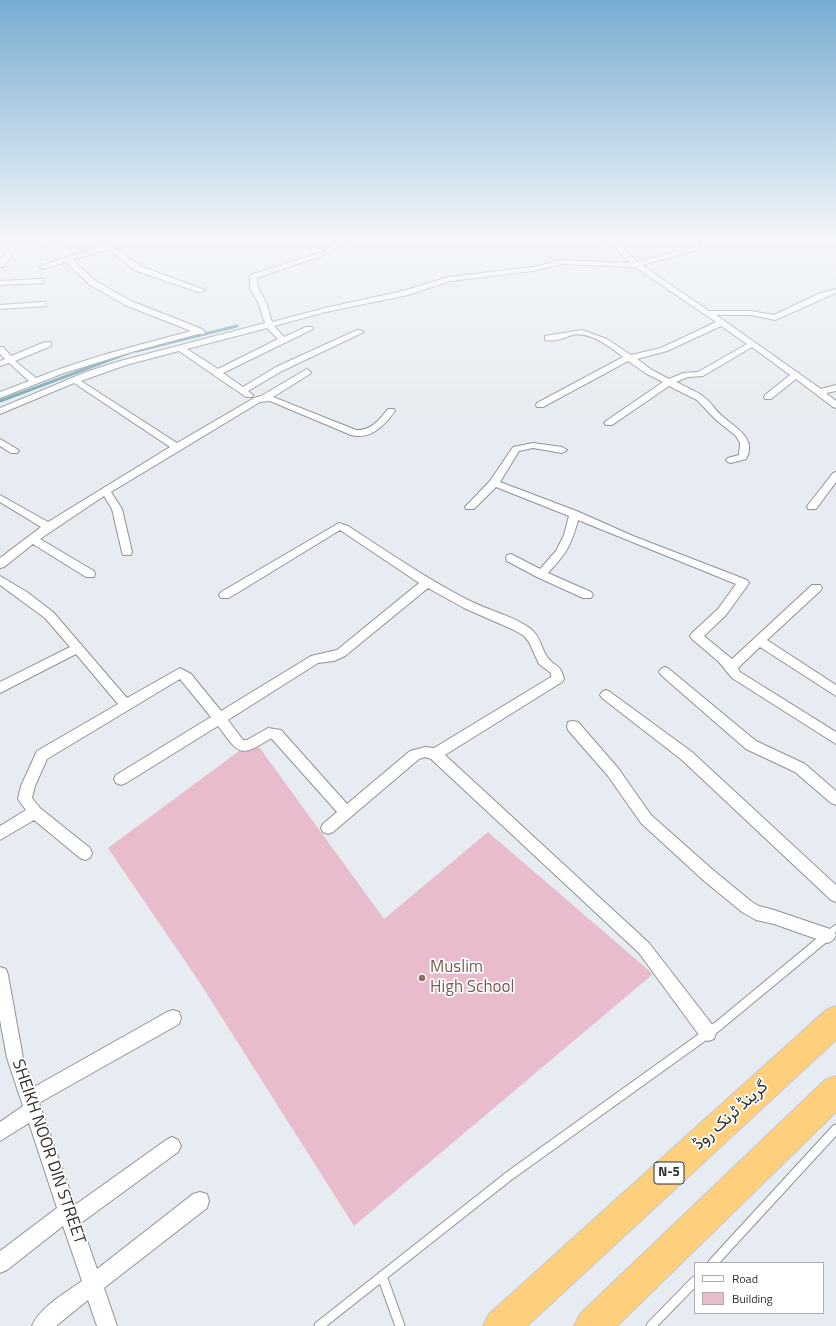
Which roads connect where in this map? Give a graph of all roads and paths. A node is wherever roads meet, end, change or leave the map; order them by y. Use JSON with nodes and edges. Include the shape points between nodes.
{"nodes":[{"id":1,"x":126,"y":302,"type":"edge"},
{"id":2,"x":262,"y":302,"type":"edge"},
{"id":3,"x":361,"y":302,"type":"edge"},
{"id":4,"x":692,"y":302,"type":"edge"},
{"id":5,"x":809,"y":302,"type":"edge"},
{"id":6,"x":44,"y":304,"type":"dead end"},
{"id":7,"x":0,"y":307,"type":"edge"},
{"id":8,"x":708,"y":313,"type":"junction"},
{"id":9,"x":267,"y":322,"type":"junction"},
{"id":10,"x":722,"y":322,"type":"junction"},
{"id":11,"x":309,"y":329,"type":"dead end"},
{"id":12,"x":360,"y":332,"type":"dead end"},
{"id":13,"x":203,"y":335,"type":"junction"},
{"id":14,"x":548,"y":338,"type":"dead end"},
{"id":15,"x":283,"y":340,"type":"junction"},
{"id":16,"x":48,"y":344,"type":"dead end"},
{"id":17,"x":752,"y":344,"type":"junction"},
{"id":18,"x":181,"y":348,"type":"junction"},
{"id":19,"x":0,"y":349,"type":"edge"},
{"id":20,"x":630,"y":358,"type":"junction"},
{"id":21,"x":10,"y":360,"type":"junction"},
{"id":22,"x":0,"y":364,"type":"edge"},
{"id":23,"x":93,"y":367,"type":"junction"},
{"id":24,"x":308,"y":372,"type":"dead end"},
{"id":25,"x":217,"y":373,"type":"junction"},
{"id":26,"x":795,"y":375,"type":"junction"},
{"id":27,"x":74,"y":380,"type":"junction"},
{"id":28,"x":35,"y":381,"type":"junction"},
{"id":29,"x":670,"y":382,"type":"junction"},
{"id":30,"x":836,"y":388,"type":"edge"},
{"id":31,"x":243,"y":390,"type":"junction"},
{"id":32,"x":820,"y":392,"type":"junction"},
{"id":33,"x":0,"y":395,"type":"edge"},
{"id":34,"x":768,"y":396,"type":"dead end"},
{"id":35,"x":260,"y":399,"type":"junction"},
{"id":36,"x":540,"y":405,"type":"dead end"},
{"id":37,"x":836,"y":405,"type":"edge"},
{"id":38,"x":0,"y":411,"type":"edge"},
{"id":39,"x":391,"y":412,"type":"dead end"},
{"id":40,"x":610,"y":423,"type":"dead end"},
{"id":41,"x":0,"y":442,"type":"edge"},
{"id":42,"x":176,"y":447,"type":"junction"},
{"id":43,"x":562,"y":450,"type":"dead end"},
{"id":44,"x":14,"y":451,"type":"dead end"},
{"id":45,"x":731,"y":460,"type":"dead end"},
{"id":46,"x":836,"y":475,"type":"edge"},
{"id":47,"x":494,"y":483,"type":"junction"},
{"id":48,"x":105,"y":491,"type":"junction"},
{"id":49,"x":0,"y":498,"type":"edge"},
{"id":50,"x":470,"y":507,"type":"dead end"},
{"id":51,"x":812,"y":507,"type":"dead end"},
{"id":52,"x":575,"y":514,"type":"junction"},
{"id":53,"x":48,"y":527,"type":"junction"},
{"id":54,"x":32,"y":538,"type":"junction"},
{"id":55,"x":127,"y":552,"type":"dead end"},
{"id":56,"x":511,"y":558,"type":"dead end"},
{"id":57,"x":0,"y":564,"type":"edge"},
{"id":58,"x":90,"y":574,"type":"dead end"},
{"id":59,"x":541,"y":574,"type":"junction"},
{"id":60,"x":0,"y":580,"type":"edge"},
{"id":61,"x":427,"y":583,"type":"junction"},
{"id":62,"x":816,"y":588,"type":"dead end"},
{"id":63,"x":586,"y":594,"type":"dead end"},
{"id":64,"x":225,"y":595,"type":"dead end"},
{"id":65,"x":759,"y":641,"type":"junction"},
{"id":66,"x":78,"y":648,"type":"junction"},
{"id":67,"x":731,"y":667,"type":"junction"},
{"id":68,"x":665,"y":672,"type":"dead end"},
{"id":69,"x":0,"y":688,"type":"edge"},
{"id":70,"x":836,"y":691,"type":"edge"},
{"id":71,"x":606,"y":695,"type":"dead end"},
{"id":72,"x":126,"y":705,"type":"junction"},
{"id":73,"x":219,"y":717,"type":"junction"},
{"id":74,"x":573,"y":726,"type":"dead end"},
{"id":75,"x":836,"y":739,"type":"edge"},
{"id":76,"x":435,"y":754,"type":"junction"},
{"id":77,"x":121,"y":779,"type":"dead end"},
{"id":78,"x":836,"y":799,"type":"edge"},
{"id":79,"x":35,"y":812,"type":"junction"},
{"id":80,"x":346,"y":813,"type":"junction"},
{"id":81,"x":328,"y":828,"type":"dead end"},
{"id":82,"x":0,"y":834,"type":"edge"},
{"id":83,"x":85,"y":853,"type":"dead end"},
{"id":84,"x":836,"y":895,"type":"edge"},
{"id":85,"x":832,"y":932,"type":"edge"},
{"id":86,"x":0,"y":975,"type":"edge"},
{"id":87,"x":173,"y":1018,"type":"dead end"},
{"id":88,"x":836,"y":1020,"type":"edge"},
{"id":89,"x":708,"y":1033,"type":"junction"},
{"id":90,"x":836,"y":1091,"type":"edge"},
{"id":91,"x":31,"y":1104,"type":"junction"},
{"id":92,"x":836,"y":1129,"type":"edge"},
{"id":93,"x":0,"y":1132,"type":"edge"},
{"id":94,"x":172,"y":1146,"type":"dead end"},
{"id":95,"x":200,"y":1201,"type":"dead end"},
{"id":96,"x":69,"y":1215,"type":"junction"},
{"id":97,"x":713,"y":1262,"type":"edge"},
{"id":98,"x":0,"y":1263,"type":"edge"},
{"id":99,"x":382,"y":1276,"type":"junction"},
{"id":100,"x":694,"y":1282,"type":"edge"},
{"id":101,"x":93,"y":1284,"type":"junction"},
{"id":102,"x":42,"y":1326,"type":"edge"},
{"id":103,"x":107,"y":1326,"type":"edge"},
{"id":104,"x":319,"y":1326,"type":"edge"},
{"id":105,"x":400,"y":1326,"type":"edge"},
{"id":106,"x":501,"y":1326,"type":"edge"},
{"id":107,"x":592,"y":1326,"type":"edge"},
{"id":108,"x":651,"y":1326,"type":"edge"}],
"edges":[{"from":1,"to":13,"type":"street"},
{"from":2,"to":9,"type":"street"},
{"from":3,"to":9,"type":"street"},
{"from":4,"to":8,"type":"street"},
{"from":5,"to":8,"type":"street","via":[[775,318],[751,313]]},
{"from":6,"to":7,"type":"street"},
{"from":8,"to":10,"type":"street"},
{"from":9,"to":13,"type":"street"},
{"from":9,"to":15,"type":"street"},
{"from":10,"to":17,"type":"street"},
{"from":10,"to":20,"type":"street","via":[[678,344]]},
{"from":11,"to":15,"type":"street"},
{"from":12,"to":31,"type":"street","via":[[279,369]]},
{"from":13,"to":18,"type":"street"},
{"from":13,"to":23,"type":"street","via":[[132,349]]},
{"from":14,"to":20,"type":"street","via":[[583,332],[597,337]]},
{"from":15,"to":25,"type":"street"},
{"from":16,"to":21,"type":"street"},
{"from":17,"to":26,"type":"street"},
{"from":17,"to":29,"type":"street","via":[[700,374],[686,375]]},
{"from":18,"to":23,"type":"street"},
{"from":18,"to":25,"type":"street"},
{"from":19,"to":21,"type":"street"},
{"from":20,"to":29,"type":"street"},
{"from":20,"to":36,"type":"street"},
{"from":21,"to":22,"type":"street"},
{"from":21,"to":28,"type":"street"},
{"from":23,"to":27,"type":"street"},
{"from":23,"to":28,"type":"street"},
{"from":24,"to":35,"type":"street"},
{"from":25,"to":31,"type":"street"},
{"from":26,"to":32,"type":"street"},
{"from":26,"to":34,"type":"street"},
{"from":27,"to":38,"type":"street"},
{"from":27,"to":42,"type":"street"},
{"from":28,"to":33,"type":"street"},
{"from":29,"to":40,"type":"street"},
{"from":29,"to":45,"type":"street","via":[[701,398],[717,417],[737,431],[746,449],[743,457]]},
{"from":30,"to":32,"type":"street"},
{"from":31,"to":35,"type":"street"},
{"from":32,"to":37,"type":"street"},
{"from":35,"to":39,"type":"street","via":[[272,399],[362,434],[369,433]]},
{"from":35,"to":42,"type":"street"},
{"from":41,"to":44,"type":"street"},
{"from":42,"to":48,"type":"street"},
{"from":43,"to":47,"type":"street","via":[[522,446],[516,449]]},
{"from":46,"to":51,"type":"street"},
{"from":47,"to":50,"type":"street"},
{"from":47,"to":52,"type":"street"},
{"from":48,"to":53,"type":"street"},
{"from":48,"to":55,"type":"street","via":[[117,509]]},
{"from":49,"to":53,"type":"street"},
{"from":52,"to":59,"type":"street","via":[[561,554]]},
{"from":52,"to":67,"type":"street","via":[[743,583],[722,612],[696,636]]},
{"from":53,"to":54,"type":"street"},
{"from":54,"to":57,"type":"street"},
{"from":54,"to":58,"type":"street"},
{"from":56,"to":59,"type":"street"},
{"from":59,"to":63,"type":"street"},
{"from":60,"to":66,"type":"street","via":[[49,615]]},
{"from":61,"to":64,"type":"street","via":[[339,526]]},
{"from":61,"to":73,"type":"street","via":[[341,653],[315,659]]},
{"from":61,"to":76,"type":"street","via":[[528,633],[544,661],[556,671],[558,679]]},
{"from":62,"to":65,"type":"street"},
{"from":65,"to":67,"type":"street"},
{"from":65,"to":70,"type":"street"},
{"from":66,"to":69,"type":"street"},
{"from":66,"to":72,"type":"street"},
{"from":67,"to":75,"type":"street","via":[[736,675]]},
{"from":68,"to":78,"type":"street","via":[[751,745],[800,768]]},
{"from":71,"to":84,"type":"street","via":[[687,756]]},
{"from":72,"to":73,"type":"street","via":[[180,673],[187,677]]},
{"from":72,"to":79,"type":"street","via":[[42,755],[25,799]]},
{"from":73,"to":77,"type":"street"},
{"from":73,"to":80,"type":"street","via":[[240,745],[249,746],[268,733],[276,734]]},
{"from":74,"to":85,"type":"street","via":[[613,772],[646,819],[747,907],[756,913]]},
{"from":76,"to":80,"type":"street","via":[[425,752],[415,755]]},
{"from":76,"to":89,"type":"street","via":[[644,948]]},
{"from":79,"to":82,"type":"street"},
{"from":79,"to":83,"type":"street"},
{"from":80,"to":81,"type":"street"},
{"from":85,"to":89,"type":"lane"},
{"from":86,"to":91,"type":"street","name":"SHEIKH NOOR DIN STREET","via":[[15,1058]]},
{"from":87,"to":91,"type":"street"},
{"from":88,"to":106,"type":"highway","name":"گرینڈ ٹرنک روڈ","number":"N-5"},
{"from":89,"to":99,"type":"lane","via":[[509,1176]]},
{"from":90,"to":107,"type":"highway"},
{"from":91,"to":93,"type":"street"},
{"from":91,"to":96,"type":"street","name":"SHEIKH NOOR DIN STREET"},
{"from":92,"to":97,"type":"lane"},
{"from":94,"to":96,"type":"street"},
{"from":95,"to":101,"type":"street"},
{"from":96,"to":98,"type":"street"},
{"from":96,"to":101,"type":"street","name":"SHEIKH NOOR DIN STREET"},
{"from":99,"to":104,"type":"lane"},
{"from":99,"to":105,"type":"lane"},
{"from":100,"to":108,"type":"lane"},
{"from":101,"to":102,"type":"street"},
{"from":101,"to":103,"type":"street","name":"SHEIKH NOOR DIN STREET"}]}
